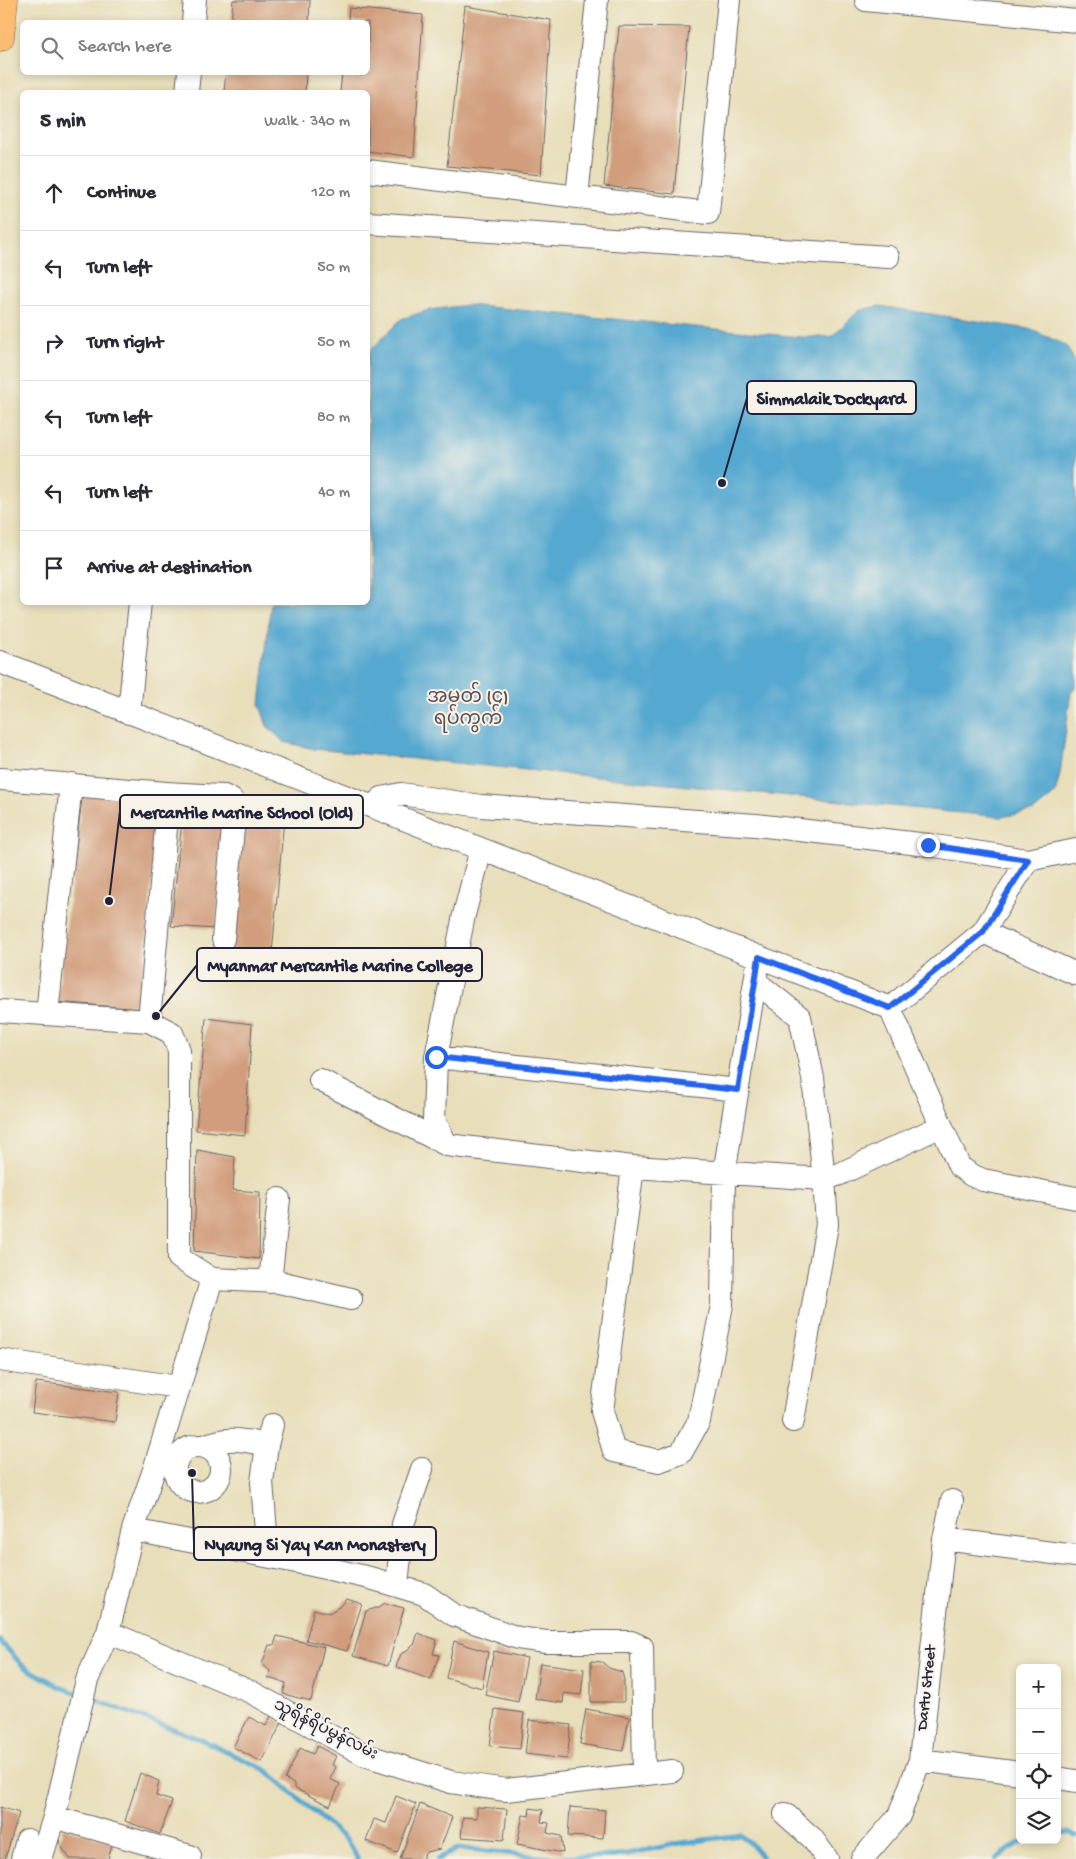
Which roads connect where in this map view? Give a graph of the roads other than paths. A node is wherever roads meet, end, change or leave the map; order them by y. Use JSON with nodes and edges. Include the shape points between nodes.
{"nodes":[{"id":1,"x":195,"y":0,"type":"edge"},
{"id":2,"x":597,"y":0,"type":"edge"},
{"id":3,"x":729,"y":0,"type":"edge"},
{"id":4,"x":866,"y":0,"type":"edge"},
{"id":5,"x":193,"y":20,"type":"edge"},
{"id":6,"x":1076,"y":21,"type":"edge"},
{"id":7,"x":189,"y":75,"type":"edge"},
{"id":8,"x":187,"y":90,"type":"edge"},
{"id":9,"x":370,"y":171,"type":"edge"},
{"id":10,"x":577,"y":197,"type":"junction"},
{"id":11,"x":370,"y":224,"type":"edge"},
{"id":12,"x":888,"y":257,"type":"dead end"},
{"id":13,"x":140,"y":605,"type":"edge"},
{"id":14,"x":0,"y":662,"type":"edge"},
{"id":15,"x":130,"y":713,"type":"junction"},
{"id":16,"x":0,"y":779,"type":"edge"},
{"id":17,"x":70,"y":784,"type":"junction"},
{"id":18,"x":169,"y":794,"type":"junction"},
{"id":19,"x":372,"y":807,"type":"junction"},
{"id":20,"x":481,"y":849,"type":"junction"},
{"id":21,"x":1071,"y":856,"type":"edge"},
{"id":22,"x":1028,"y":860,"type":"junction"},
{"id":23,"x":983,"y":932,"type":"junction"},
{"id":24,"x":223,"y":939,"type":"dead end"},
{"id":25,"x":759,"y":957,"type":"junction"},
{"id":26,"x":1076,"y":974,"type":"edge"},
{"id":27,"x":755,"y":980,"type":"junction"},
{"id":28,"x":890,"y":1008,"type":"junction"},
{"id":29,"x":0,"y":1011,"type":"edge"},
{"id":30,"x":47,"y":1014,"type":"junction"},
{"id":31,"x":149,"y":1021,"type":"junction"},
{"id":32,"x":436,"y":1057,"type":"junction"},
{"id":33,"x":320,"y":1080,"type":"dead end"},
{"id":34,"x":738,"y":1090,"type":"junction"},
{"id":35,"x":941,"y":1126,"type":"junction"},
{"id":36,"x":447,"y":1145,"type":"junction"},
{"id":37,"x":633,"y":1167,"type":"junction"},
{"id":38,"x":724,"y":1174,"type":"junction"},
{"id":39,"x":824,"y":1179,"type":"junction"},
{"id":40,"x":1076,"y":1198,"type":"edge"},
{"id":41,"x":279,"y":1199,"type":"dead end"},
{"id":42,"x":212,"y":1279,"type":"junction"},
{"id":43,"x":270,"y":1282,"type":"junction"},
{"id":44,"x":351,"y":1298,"type":"dead end"},
{"id":45,"x":0,"y":1360,"type":"edge"},
{"id":46,"x":178,"y":1388,"type":"junction"},
{"id":47,"x":793,"y":1421,"type":"dead end"},
{"id":48,"x":204,"y":1446,"type":"dead end"},
{"id":49,"x":422,"y":1469,"type":"dead end"},
{"id":50,"x":952,"y":1501,"type":"dead end"},
{"id":51,"x":134,"y":1530,"type":"junction"},
{"id":52,"x":944,"y":1538,"type":"junction"},
{"id":53,"x":268,"y":1556,"type":"junction"},
{"id":54,"x":1076,"y":1556,"type":"edge"},
{"id":55,"x":397,"y":1586,"type":"junction"},
{"id":56,"x":108,"y":1632,"type":"junction"},
{"id":57,"x":920,"y":1760,"type":"junction"},
{"id":58,"x":672,"y":1771,"type":"dead end"},
{"id":59,"x":1016,"y":1772,"type":"edge"},
{"id":60,"x":644,"y":1773,"type":"junction"},
{"id":61,"x":1061,"y":1779,"type":"edge"},
{"id":62,"x":1076,"y":1781,"type":"edge"},
{"id":63,"x":785,"y":1814,"type":"dead end"},
{"id":64,"x":54,"y":1817,"type":"junction"},
{"id":65,"x":190,"y":1856,"type":"dead end"},
{"id":66,"x":41,"y":1859,"type":"edge"},
{"id":67,"x":827,"y":1859,"type":"edge"},
{"id":68,"x":862,"y":1859,"type":"edge"}],
"edges":[{"from":1,"to":5,"type":"street"},
{"from":2,"to":10,"type":"street"},
{"from":3,"to":10,"type":"street","via":[[708,213]]},
{"from":4,"to":6,"type":"street"},
{"from":7,"to":8,"type":"street"},
{"from":9,"to":10,"type":"street"},
{"from":11,"to":12,"type":"street"},
{"from":13,"to":15,"type":"street"},
{"from":14,"to":15,"type":"street"},
{"from":15,"to":19,"type":"street"},
{"from":16,"to":17,"type":"street"},
{"from":17,"to":18,"type":"street"},
{"from":17,"to":30,"type":"street"},
{"from":18,"to":24,"type":"street","via":[[224,796],[235,806]]},
{"from":18,"to":31,"type":"street"},
{"from":19,"to":20,"type":"street"},
{"from":19,"to":22,"type":"street","via":[[382,798],[401,794],[481,806],[766,826]]},
{"from":20,"to":25,"type":"street"},
{"from":20,"to":32,"type":"street","via":[[464,915]]},
{"from":21,"to":22,"type":"street"},
{"from":22,"to":23,"type":"street"},
{"from":23,"to":26,"type":"street"},
{"from":23,"to":28,"type":"street"},
{"from":25,"to":27,"type":"street"},
{"from":25,"to":28,"type":"street"},
{"from":27,"to":34,"type":"street"},
{"from":27,"to":39,"type":"street","via":[[800,1017],[813,1078]]},
{"from":28,"to":35,"type":"street"},
{"from":29,"to":30,"type":"street"},
{"from":30,"to":31,"type":"street"},
{"from":31,"to":42,"type":"street","via":[[172,1033],[179,1050],[179,1258]]},
{"from":32,"to":34,"type":"street"},
{"from":32,"to":36,"type":"street","via":[[434,1120]]},
{"from":33,"to":36,"type":"street"},
{"from":34,"to":38,"type":"street"},
{"from":35,"to":39,"type":"street"},
{"from":35,"to":40,"type":"street","via":[[959,1166],[971,1175]]},
{"from":36,"to":37,"type":"street"},
{"from":37,"to":38,"type":"street"},
{"from":37,"to":38,"type":"street","via":[[602,1411],[614,1451],[659,1461],[680,1452],[699,1421],[722,1305]]},
{"from":38,"to":39,"type":"street"},
{"from":39,"to":47,"type":"street","via":[[827,1225]]},
{"from":41,"to":43,"type":"street"},
{"from":42,"to":43,"type":"street"},
{"from":42,"to":46,"type":"street"},
{"from":43,"to":44,"type":"street"},
{"from":45,"to":46,"type":"street"},
{"from":46,"to":51,"type":"street"},
{"from":48,"to":53,"type":"street","via":[[220,1440],[269,1435],[262,1482]]},
{"from":49,"to":55,"type":"street","via":[[403,1524]]},
{"from":50,"to":52,"type":"street","name":"Dartu Street"},
{"from":51,"to":53,"type":"street"},
{"from":51,"to":56,"type":"street"},
{"from":52,"to":54,"type":"street"},
{"from":52,"to":57,"type":"street","name":"Dartu Street"},
{"from":53,"to":55,"type":"street"},
{"from":55,"to":60,"type":"street","via":[[424,1594],[454,1615],[518,1638],[546,1642],[623,1640],[642,1647]]},
{"from":56,"to":60,"type":"street","name":"သူရိန်ရိပ်မွန်လမ်း","via":[[251,1692],[365,1755],[451,1782],[506,1790]]},
{"from":56,"to":64,"type":"street","via":[[87,1680]]},
{"from":57,"to":59,"type":"street"},
{"from":57,"to":68,"type":"street","name":"Dartu Street","via":[[900,1816]]},
{"from":58,"to":60,"type":"street","name":"သူရိန်ရိပ်မွန်လမ်း"},
{"from":61,"to":62,"type":"street"},
{"from":63,"to":67,"type":"street","via":[[812,1838]]},
{"from":64,"to":65,"type":"street"},
{"from":64,"to":66,"type":"street"}]}
